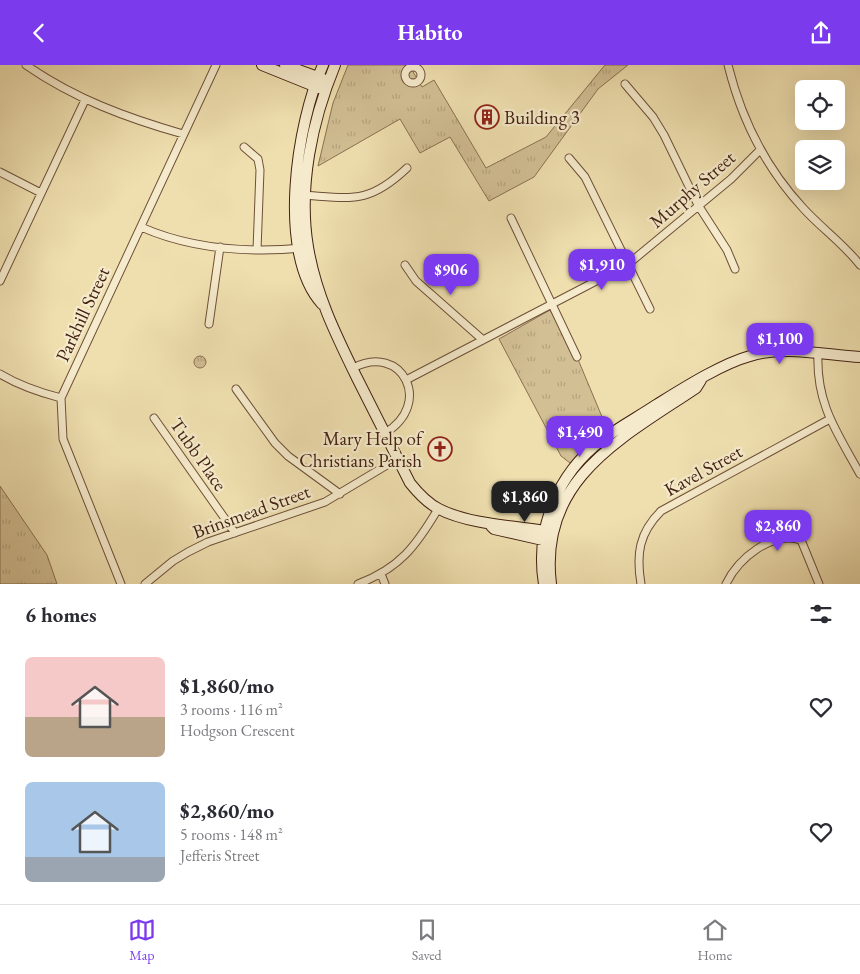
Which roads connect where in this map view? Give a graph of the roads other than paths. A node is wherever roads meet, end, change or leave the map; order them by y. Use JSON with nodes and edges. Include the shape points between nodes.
{"nodes":[{"id":1,"x":26,"y":65,"type":"edge"},
{"id":2,"x":216,"y":65,"type":"edge"},
{"id":3,"x":262,"y":65,"type":"edge"},
{"id":4,"x":286,"y":65,"type":"edge"},
{"id":5,"x":323,"y":65,"type":"edge"},
{"id":6,"x":335,"y":65,"type":"edge"},
{"id":7,"x":728,"y":65,"type":"edge"},
{"id":8,"x":316,"y":82,"type":"junction"},
{"id":9,"x":625,"y":84,"type":"dead end"},
{"id":10,"x":327,"y":86,"type":"junction"},
{"id":11,"x":84,"y":100,"type":"junction"},
{"id":12,"x":183,"y":134,"type":"junction"},
{"id":13,"x":244,"y":147,"type":"dead end"},
{"id":14,"x":760,"y":150,"type":"junction"},
{"id":15,"x":569,"y":158,"type":"dead end"},
{"id":16,"x":407,"y":168,"type":"dead end"},
{"id":17,"x":0,"y":172,"type":"edge"},
{"id":18,"x":41,"y":193,"type":"junction"},
{"id":19,"x":301,"y":195,"type":"junction"},
{"id":20,"x":698,"y":205,"type":"junction"},
{"id":21,"x":512,"y":219,"type":"dead end"},
{"id":22,"x":141,"y":227,"type":"junction"},
{"id":23,"x":220,"y":247,"type":"junction"},
{"id":24,"x":303,"y":248,"type":"junction"},
{"id":25,"x":257,"y":250,"type":"junction"},
{"id":26,"x":404,"y":265,"type":"dead end"},
{"id":27,"x":626,"y":265,"type":"junction"},
{"id":28,"x":860,"y":265,"type":"edge"},
{"id":29,"x":735,"y":269,"type":"dead end"},
{"id":30,"x":0,"y":281,"type":"edge"},
{"id":31,"x":551,"y":305,"type":"junction"},
{"id":32,"x":650,"y":309,"type":"dead end"},
{"id":33,"x":209,"y":324,"type":"dead end"},
{"id":34,"x":483,"y":339,"type":"junction"},
{"id":35,"x":818,"y":354,"type":"junction"},
{"id":36,"x":577,"y":357,"type":"dead end"},
{"id":37,"x":860,"y":357,"type":"edge"},
{"id":38,"x":353,"y":368,"type":"junction"},
{"id":39,"x":0,"y":374,"type":"edge"},
{"id":40,"x":406,"y":380,"type":"junction"},
{"id":41,"x":236,"y":389,"type":"dead end"},
{"id":42,"x":61,"y":397,"type":"junction"},
{"id":43,"x":154,"y":418,"type":"dead end"},
{"id":44,"x":830,"y":419,"type":"junction"},
{"id":45,"x":385,"y":433,"type":"junction"},
{"id":46,"x":397,"y":459,"type":"junction"},
{"id":47,"x":860,"y":474,"type":"edge"},
{"id":48,"x":340,"y":494,"type":"junction"},
{"id":49,"x":438,"y":509,"type":"junction"},
{"id":50,"x":235,"y":533,"type":"junction"},
{"id":51,"x":548,"y":536,"type":"junction"},
{"id":52,"x":381,"y":575,"type":"junction"},
{"id":53,"x":121,"y":584,"type":"edge"},
{"id":54,"x":145,"y":584,"type":"edge"},
{"id":55,"x":358,"y":584,"type":"edge"},
{"id":56,"x":386,"y":584,"type":"edge"},
{"id":57,"x":544,"y":584,"type":"edge"},
{"id":58,"x":551,"y":584,"type":"edge"},
{"id":59,"x":642,"y":584,"type":"edge"},
{"id":60,"x":726,"y":584,"type":"edge"},
{"id":61,"x":819,"y":584,"type":"edge"}],
"edges":[{"from":1,"to":11,"type":"street"},
{"from":2,"to":12,"type":"street","name":"Parkhill Street"},
{"from":3,"to":8,"type":"street"},
{"from":4,"to":8,"type":"street"},
{"from":5,"to":8,"type":"street"},
{"from":6,"to":10,"type":"street"},
{"from":7,"to":14,"type":"street","via":[[732,84]]},
{"from":8,"to":10,"type":"street"},
{"from":8,"to":19,"type":"street","via":[[300,145]]},
{"from":9,"to":20,"type":"street","via":[[664,135]]},
{"from":10,"to":19,"type":"street","via":[[310,146]]},
{"from":11,"to":12,"type":"street","via":[[114,113]]},
{"from":11,"to":18,"type":"street"},
{"from":12,"to":22,"type":"street","name":"Parkhill Street"},
{"from":13,"to":25,"type":"street","via":[[258,159],[260,170]]},
{"from":14,"to":20,"type":"street","name":"Murphy Street"},
{"from":14,"to":28,"type":"street","via":[[802,207]]},
{"from":15,"to":27,"type":"street","via":[[585,177]]},
{"from":16,"to":19,"type":"street","via":[[382,189],[363,197]]},
{"from":17,"to":18,"type":"street"},
{"from":18,"to":30,"type":"street"},
{"from":19,"to":24,"type":"street"},
{"from":20,"to":27,"type":"street","name":"Murphy Street"},
{"from":20,"to":29,"type":"street","via":[[727,250]]},
{"from":21,"to":31,"type":"street"},
{"from":22,"to":23,"type":"street","via":[[169,237]]},
{"from":22,"to":42,"type":"street","name":"Parkhill Street"},
{"from":23,"to":25,"type":"street"},
{"from":23,"to":33,"type":"street"},
{"from":24,"to":25,"type":"street"},
{"from":24,"to":38,"type":"street","via":[[322,305]]},
{"from":26,"to":34,"type":"street","via":[[416,281]]},
{"from":27,"to":31,"type":"street","name":"Murphy Street"},
{"from":27,"to":32,"type":"street"},
{"from":31,"to":34,"type":"street","name":"Murphy Street"},
{"from":31,"to":36,"type":"street"},
{"from":34,"to":40,"type":"street","name":"Murphy Street"},
{"from":35,"to":37,"type":"street"},
{"from":35,"to":44,"type":"street","via":[[819,389]]},
{"from":35,"to":51,"type":"street","via":[[773,352],[751,355],[701,380],[696,388],[598,457],[570,491]]},
{"from":38,"to":40,"type":"street","via":[[365,361],[379,361],[394,366]]},
{"from":38,"to":45,"type":"street"},
{"from":39,"to":42,"type":"street","via":[[34,392]]},
{"from":40,"to":45,"type":"street","via":[[409,390],[407,412]]},
{"from":41,"to":48,"type":"street","via":[[275,443]]},
{"from":42,"to":53,"type":"street","name":"Parkhill Street","via":[[63,439]]},
{"from":43,"to":50,"type":"street","name":"Tubb Place"},
{"from":44,"to":47,"type":"street"},
{"from":44,"to":59,"type":"street","name":"Kavel Street","via":[[661,511],[643,535],[638,550]]},
{"from":45,"to":46,"type":"street"},
{"from":46,"to":48,"type":"street","name":"Brinsmead Street"},
{"from":46,"to":49,"type":"street","via":[[410,483]]},
{"from":48,"to":50,"type":"street","name":"Brinsmead Street"},
{"from":49,"to":51,"type":"street","via":[[458,517]]},
{"from":49,"to":52,"type":"street","via":[[405,557]]},
{"from":50,"to":54,"type":"street","name":"Brinsmead Street","via":[[188,552]]},
{"from":51,"to":57,"type":"street","via":[[540,563]]},
{"from":51,"to":58,"type":"street"},
{"from":52,"to":55,"type":"street"},
{"from":52,"to":56,"type":"street"},
{"from":60,"to":61,"type":"street","via":[[757,548],[791,537],[801,540]]}]}
